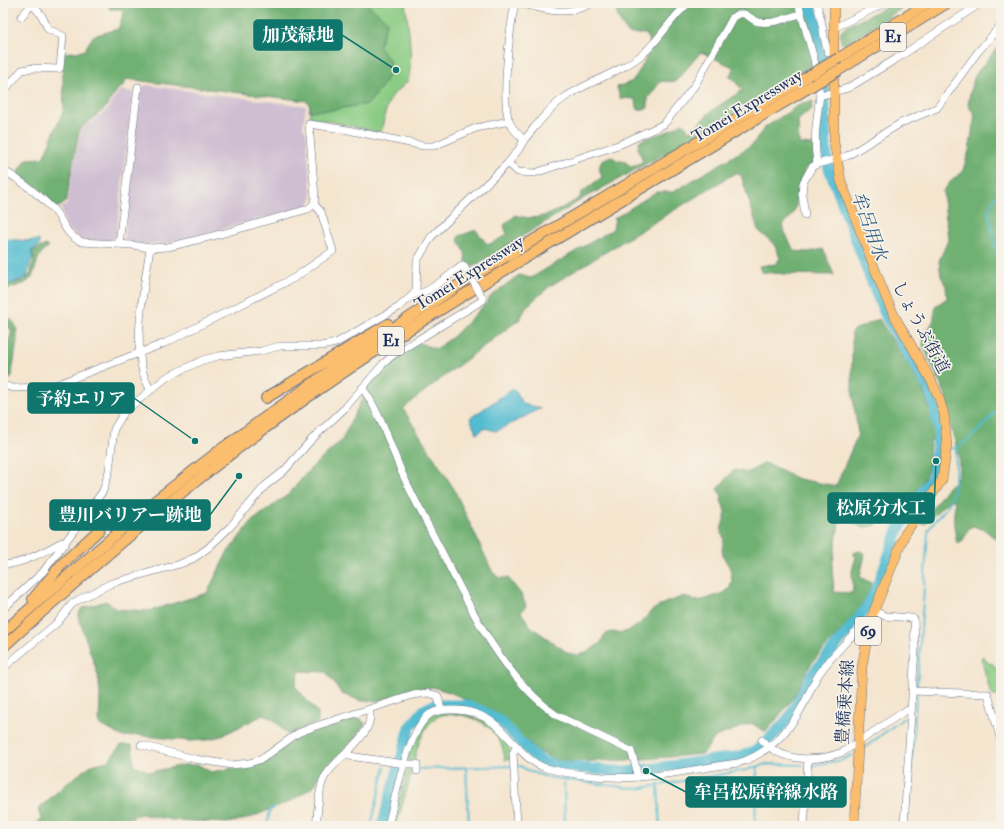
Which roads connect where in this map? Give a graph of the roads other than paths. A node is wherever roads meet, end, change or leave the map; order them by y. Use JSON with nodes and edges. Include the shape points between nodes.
{"nodes":[{"id":1,"x":515,"y":3,"type":"edge"},
{"id":2,"x":519,"y":3,"type":"edge"},
{"id":3,"x":592,"y":3,"type":"edge"},
{"id":4,"x":689,"y":3,"type":"edge"},
{"id":5,"x":798,"y":3,"type":"edge"},
{"id":6,"x":816,"y":3,"type":"edge"},
{"id":7,"x":834,"y":3,"type":"edge"},
{"id":8,"x":885,"y":3,"type":"edge"},
{"id":9,"x":928,"y":3,"type":"edge"},
{"id":10,"x":947,"y":3,"type":"edge"},
{"id":11,"x":981,"y":3,"type":"edge"},
{"id":12,"x":33,"y":4,"type":"edge"},
{"id":13,"x":800,"y":14,"type":"junction"},
{"id":14,"x":21,"y":17,"type":"dead end"},
{"id":15,"x":1001,"y":25,"type":"edge"},
{"id":16,"x":834,"y":28,"type":"junction"},
{"id":17,"x":836,"y":55,"type":"junction"},
{"id":18,"x":138,"y":87,"type":"dead end"},
{"id":19,"x":3,"y":92,"type":"edge"},
{"id":20,"x":827,"y":94,"type":"junction"},
{"id":21,"x":509,"y":120,"type":"junction"},
{"id":22,"x":524,"y":140,"type":"junction"},
{"id":23,"x":834,"y":160,"type":"junction"},
{"id":24,"x":508,"y":163,"type":"junction"},
{"id":25,"x":819,"y":163,"type":"junction"},
{"id":26,"x":3,"y":170,"type":"edge"},
{"id":27,"x":314,"y":204,"type":"junction"},
{"id":28,"x":804,"y":215,"type":"dead end"},
{"id":29,"x":119,"y":244,"type":"junction"},
{"id":30,"x":150,"y":248,"type":"junction"},
{"id":31,"x":414,"y":294,"type":"junction"},
{"id":32,"x":425,"y":306,"type":"junction"},
{"id":33,"x":139,"y":352,"type":"junction"},
{"id":34,"x":3,"y":386,"type":"edge"},
{"id":35,"x":362,"y":388,"type":"junction"},
{"id":36,"x":151,"y":390,"type":"junction"},
{"id":37,"x":266,"y":398,"type":"dead end"},
{"id":38,"x":947,"y":455,"type":"joint"},
{"id":39,"x":99,"y":530,"type":"dead end"},
{"id":40,"x":65,"y":544,"type":"junction"},
{"id":41,"x":3,"y":563,"type":"edge"},
{"id":42,"x":3,"y":609,"type":"edge"},
{"id":43,"x":874,"y":611,"type":"junction"},
{"id":44,"x":870,"y":621,"type":"junction"},
{"id":45,"x":5,"y":631,"type":"edge"},
{"id":46,"x":3,"y":647,"type":"edge"},
{"id":47,"x":3,"y":668,"type":"edge"},
{"id":48,"x":913,"y":691,"type":"junction"},
{"id":49,"x":440,"y":706,"type":"junction"},
{"id":50,"x":369,"y":710,"type":"junction"},
{"id":51,"x":911,"y":710,"type":"junction"},
{"id":52,"x":858,"y":741,"type":"junction"},
{"id":53,"x":1001,"y":741,"type":"edge"},
{"id":54,"x":766,"y":744,"type":"junction"},
{"id":55,"x":141,"y":745,"type":"dead end"},
{"id":56,"x":517,"y":746,"type":"junction"},
{"id":57,"x":346,"y":754,"type":"junction"},
{"id":58,"x":808,"y":758,"type":"junction"},
{"id":59,"x":404,"y":764,"type":"junction"},
{"id":60,"x":417,"y":769,"type":"dead end"},
{"id":61,"x":637,"y":773,"type":"junction"},
{"id":62,"x":316,"y":826,"type":"edge"},
{"id":63,"x":388,"y":826,"type":"edge"},
{"id":64,"x":517,"y":826,"type":"edge"},
{"id":65,"x":804,"y":826,"type":"edge"},
{"id":66,"x":854,"y":826,"type":"edge"},
{"id":67,"x":904,"y":826,"type":"edge"}],
"edges":[{"from":1,"to":21,"type":"street","via":[[507,64]]},
{"from":2,"to":3,"type":"street","via":[[555,12]]},
{"from":4,"to":22,"type":"street","via":[[674,16],[645,52],[626,66],[562,99]]},
{"from":5,"to":13,"type":"street"},
{"from":6,"to":17,"type":"street","via":[[828,52]]},
{"from":7,"to":16,"type":"main road","name":"しょうぶ街道","number":"69"},
{"from":8,"to":16,"type":"street"},
{"from":9,"to":17,"type":"highway","name":"Tomei Expressway","number":"E1"},
{"from":10,"to":46,"type":"highway","name":"Tomei Expressway","number":"E1","bridge":true,"via":[[476,287],[300,402],[152,516]]},
{"from":11,"to":20,"type":"street","via":[[848,88]]},
{"from":12,"to":14,"type":"street"},
{"from":12,"to":19,"type":"street","via":[[48,29],[63,36],[60,68],[22,70]]},
{"from":13,"to":20,"type":"street"},
{"from":13,"to":24,"type":"street","via":[[767,23],[758,22],[745,14],[733,17],[695,86],[670,119],[658,128],[535,173],[518,172]]},
{"from":15,"to":23,"type":"street","via":[[937,108],[909,118],[847,156]]},
{"from":16,"to":17,"type":"main road","name":"しょうぶ街道","number":"69"},
{"from":17,"to":20,"type":"main road","name":"しょうぶ街道","number":"69"},
{"from":17,"to":32,"type":"highway","name":"Tomei Expressway","number":"E1","bridge":true,"via":[[812,74]]},
{"from":18,"to":29,"type":"street"},
{"from":20,"to":23,"type":"main road","name":"しょうぶ街道","number":"69"},
{"from":20,"to":25,"type":"street","via":[[815,127],[815,148]]},
{"from":21,"to":22,"type":"street","via":[[513,129]]},
{"from":21,"to":27,"type":"street","via":[[476,128],[434,146],[309,124]]},
{"from":22,"to":24,"type":"street"},
{"from":23,"to":25,"type":"street"},
{"from":23,"to":38,"type":"main road","name":"しょうぶ街道","number":"69","via":[[886,298],[939,398],[945,421]]},
{"from":24,"to":31,"type":"street","via":[[431,238],[417,261],[417,285]]},
{"from":25,"to":28,"type":"street","via":[[807,173],[803,183]]},
{"from":26,"to":29,"type":"street","via":[[52,208],[74,239],[82,242]]},
{"from":27,"to":30,"type":"street","via":[[308,209],[221,234],[168,247]]},
{"from":27,"to":33,"type":"street","via":[[321,212],[333,251],[329,255],[272,290],[165,343]]},
{"from":29,"to":30,"type":"street"},
{"from":30,"to":33,"type":"street"},
{"from":31,"to":35,"type":"street","bridge":true,"via":[[420,294],[436,285],[462,265],[483,300],[394,355]]},
{"from":31,"to":36,"type":"street","via":[[399,307],[336,343],[321,346],[280,346],[218,356],[177,371]]},
{"from":32,"to":37,"type":"highway","via":[[383,326]]},
{"from":32,"to":45,"type":"highway","name":"Tomei Expressway","number":"E1","via":[[224,447],[146,508]]},
{"from":33,"to":34,"type":"street","via":[[50,387]]},
{"from":33,"to":36,"type":"street","via":[[142,372]]},
{"from":35,"to":47,"type":"street","via":[[208,548],[180,564],[112,583],[70,601],[58,622]]},
{"from":35,"to":61,"type":"street","via":[[373,406],[414,500],[460,588],[499,654],[519,682],[545,707],[556,715],[631,751]]},
{"from":36,"to":40,"type":"street","via":[[125,411],[117,422],[103,491]]},
{"from":38,"to":43,"type":"main road","name":"豊橋乗本線","number":"69","via":[[942,480],[905,534]]},
{"from":39,"to":45,"type":"highway","via":[[62,564]]},
{"from":40,"to":41,"type":"street","via":[[62,542],[34,557],[13,564]]},
{"from":40,"to":42,"type":"street","via":[[45,574]]},
{"from":43,"to":44,"type":"main road","name":"豊橋乗本線","number":"69"},
{"from":43,"to":48,"type":"street","via":[[886,616],[914,619]]},
{"from":44,"to":52,"type":"main road","name":"豊橋乗本線","number":"69","via":[[862,667]]},
{"from":44,"to":54,"type":"street","via":[[863,623],[824,668],[796,718]]},
{"from":48,"to":51,"type":"street"},
{"from":48,"to":53,"type":"street","via":[[988,694]]},
{"from":49,"to":50,"type":"street","via":[[438,696],[428,693],[413,695]]},
{"from":49,"to":56,"type":"street","via":[[462,710],[489,720]]},
{"from":49,"to":59,"type":"street","via":[[416,730]]},
{"from":50,"to":55,"type":"street","via":[[298,733],[272,753],[249,763],[232,765],[188,758]]},
{"from":50,"to":57,"type":"street","via":[[367,728]]},
{"from":51,"to":52,"type":"street","via":[[905,711]]},
{"from":51,"to":67,"type":"street"},
{"from":52,"to":58,"type":"street","via":[[835,755]]},
{"from":52,"to":66,"type":"main road","name":"豊橋乗本線","number":"69"},
{"from":54,"to":58,"type":"street","via":[[784,755]]},
{"from":54,"to":61,"type":"street","via":[[752,759]]},
{"from":56,"to":61,"type":"street","via":[[543,768],[613,777]]},
{"from":56,"to":64,"type":"street","via":[[513,753]]},
{"from":57,"to":59,"type":"street"},
{"from":57,"to":62,"type":"street","via":[[333,766],[322,782]]},
{"from":58,"to":65,"type":"street"},
{"from":59,"to":60,"type":"street","via":[[417,764]]},
{"from":59,"to":63,"type":"street"}]}
